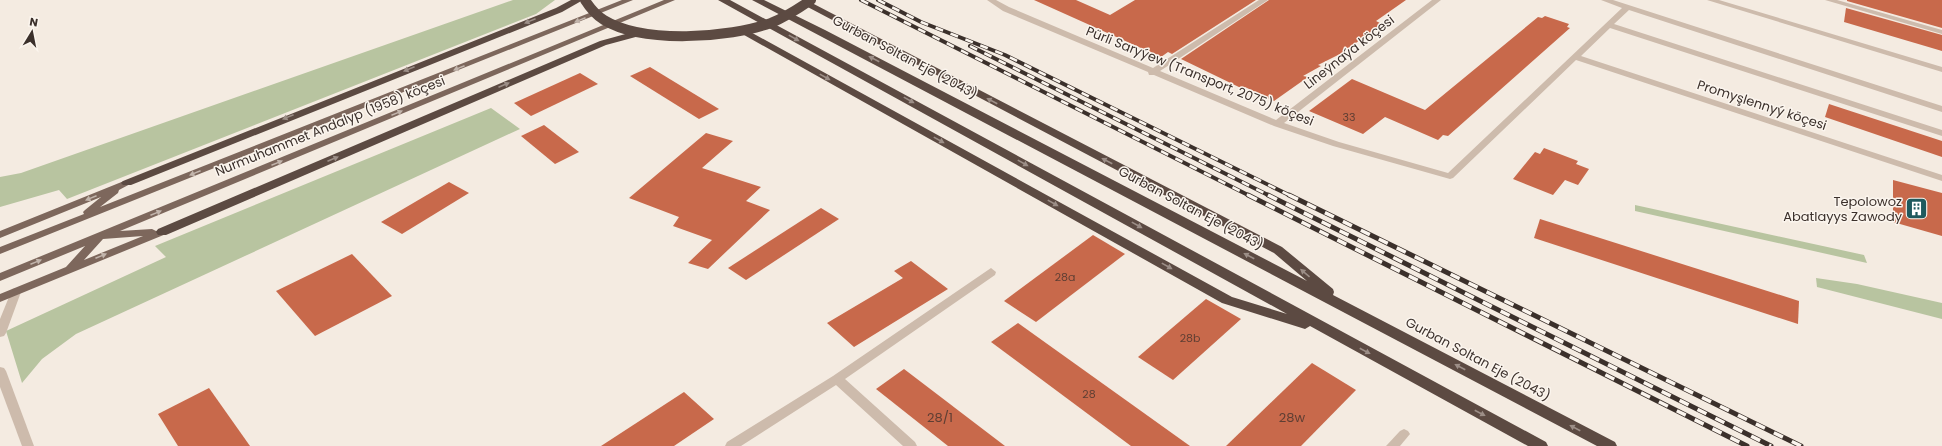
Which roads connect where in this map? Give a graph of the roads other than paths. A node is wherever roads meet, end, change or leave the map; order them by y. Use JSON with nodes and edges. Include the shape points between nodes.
{"nodes":[{"id":1,"x":578,"y":0,"type":"edge"},
{"id":2,"x":585,"y":0,"type":"edge"},
{"id":3,"x":629,"y":0,"type":"edge"},
{"id":4,"x":671,"y":0,"type":"edge"},
{"id":5,"x":723,"y":0,"type":"edge"},
{"id":6,"x":757,"y":0,"type":"edge"},
{"id":7,"x":991,"y":0,"type":"edge"},
{"id":8,"x":1264,"y":0,"type":"edge"},
{"id":9,"x":1438,"y":0,"type":"edge"},
{"id":10,"x":1605,"y":0,"type":"edge"},
{"id":11,"x":1711,"y":0,"type":"edge"},
{"id":12,"x":1829,"y":0,"type":"edge"},
{"id":13,"x":809,"y":2,"type":"edge"},
{"id":14,"x":1724,"y":2,"type":"edge"},
{"id":15,"x":1628,"y":7,"type":"junction"},
{"id":16,"x":1608,"y":25,"type":"junction"},
{"id":17,"x":742,"y":30,"type":"junction"},
{"id":18,"x":1942,"y":32,"type":"edge"},
{"id":19,"x":640,"y":33,"type":"junction"},
{"id":20,"x":1574,"y":57,"type":"junction"},
{"id":21,"x":1942,"y":70,"type":"edge"},
{"id":22,"x":1152,"y":72,"type":"junction"},
{"id":23,"x":1942,"y":109,"type":"edge"},
{"id":24,"x":1277,"y":124,"type":"junction"},
{"id":25,"x":1942,"y":133,"type":"edge"},
{"id":26,"x":1942,"y":178,"type":"edge"},
{"id":27,"x":127,"y":183,"type":"junction"},
{"id":28,"x":78,"y":220,"type":"junction"},
{"id":29,"x":15,"y":229,"type":"junction"},
{"id":30,"x":162,"y":232,"type":"junction"},
{"id":31,"x":0,"y":235,"type":"edge"},
{"id":32,"x":100,"y":236,"type":"junction"},
{"id":33,"x":0,"y":252,"type":"edge"},
{"id":34,"x":69,"y":269,"type":"junction"},
{"id":35,"x":991,"y":272,"type":"dead end"},
{"id":36,"x":0,"y":277,"type":"edge"},
{"id":37,"x":16,"y":292,"type":"junction"},
{"id":38,"x":0,"y":298,"type":"edge"},
{"id":39,"x":1346,"y":307,"type":"junction"},
{"id":40,"x":1331,"y":332,"type":"junction"},
{"id":41,"x":0,"y":334,"type":"edge"},
{"id":42,"x":0,"y":371,"type":"edge"},
{"id":43,"x":837,"y":379,"type":"junction"},
{"id":44,"x":1404,"y":434,"type":"dead end"},
{"id":45,"x":28,"y":446,"type":"edge"},
{"id":46,"x":732,"y":446,"type":"edge"},
{"id":47,"x":911,"y":446,"type":"edge"},
{"id":48,"x":1392,"y":446,"type":"edge"},
{"id":49,"x":1541,"y":446,"type":"edge"},
{"id":50,"x":1610,"y":446,"type":"edge"}],
"edges":[{"from":1,"to":27,"type":"highway","one_way":true,"via":[[559,10]]},
{"from":2,"to":19,"type":"highway","bridge":true,"via":[[592,11],[609,23]]},
{"from":3,"to":28,"type":"main road","name":"Nurmuhammet Andalyp (1958) köçesi","one_way":true},
{"from":32,"to":4,"type":"main road","name":"Nurmuhammet Andalyp (1958) köçesi","one_way":true},
{"from":5,"to":40,"type":"highway","one_way":true},
{"from":39,"to":6,"type":"highway","name":"Gurban Soltan Eje (2043)","one_way":true},
{"from":7,"to":22,"type":"street","name":"Pürli Saryýew (Transport, 2075) köçesi","via":[[1006,9]]},
{"from":8,"to":22,"type":"street"},
{"from":9,"to":24,"type":"street","name":"Lineýnaýa köçesi"},
{"from":10,"to":15,"type":"street"},
{"from":11,"to":14,"type":"street"},
{"from":12,"to":18,"type":"street"},
{"from":13,"to":17,"type":"highway","bridge":true,"via":[[783,17]]},
{"from":39,"to":13,"type":"highway","one_way":true,"via":[[1278,250]]},
{"from":14,"to":21,"type":"street"},
{"from":15,"to":16,"type":"street"},
{"from":15,"to":23,"type":"street"},
{"from":16,"to":20,"type":"street"},
{"from":16,"to":25,"type":"street"},
{"from":17,"to":19,"type":"highway","bridge":true,"via":[[708,36]]},
{"from":17,"to":40,"type":"highway","one_way":true,"via":[[1227,300]]},
{"from":30,"to":19,"type":"highway","one_way":true,"via":[[603,43]]},
{"from":20,"to":24,"type":"street","name":"Pürli Saryýew (Transport, 2075) köçesi","via":[[1450,176],[1336,144]]},
{"from":20,"to":26,"type":"street","name":"Promyşlennyý köçesi"},
{"from":22,"to":24,"type":"street","name":"Pürli Saryýew (Transport, 2075) köçesi"},
{"from":27,"to":28,"type":"main road"},
{"from":27,"to":29,"type":"main road","one_way":true},
{"from":28,"to":29,"type":"main road"},
{"from":28,"to":33,"type":"main road","name":"Nurmuhammet Andalyp (1958) köçesi"},
{"from":29,"to":31,"type":"main road"},
{"from":30,"to":32,"type":"main road"},
{"from":34,"to":30,"type":"main road","one_way":true},
{"from":32,"to":34,"type":"main road"},
{"from":36,"to":32,"type":"main road","name":"Nurmuhammet Andalyp (1958) köçesi","one_way":true},
{"from":34,"to":37,"type":"main road"},
{"from":35,"to":43,"type":"street"},
{"from":37,"to":38,"type":"main road"},
{"from":37,"to":41,"type":"street"},
{"from":50,"to":39,"type":"highway","name":"Gurban Soltan Eje (2043)","one_way":true},
{"from":40,"to":49,"type":"highway","one_way":true},
{"from":42,"to":45,"type":"street"},
{"from":43,"to":46,"type":"street"},
{"from":43,"to":47,"type":"street"},
{"from":44,"to":48,"type":"street"}]}
